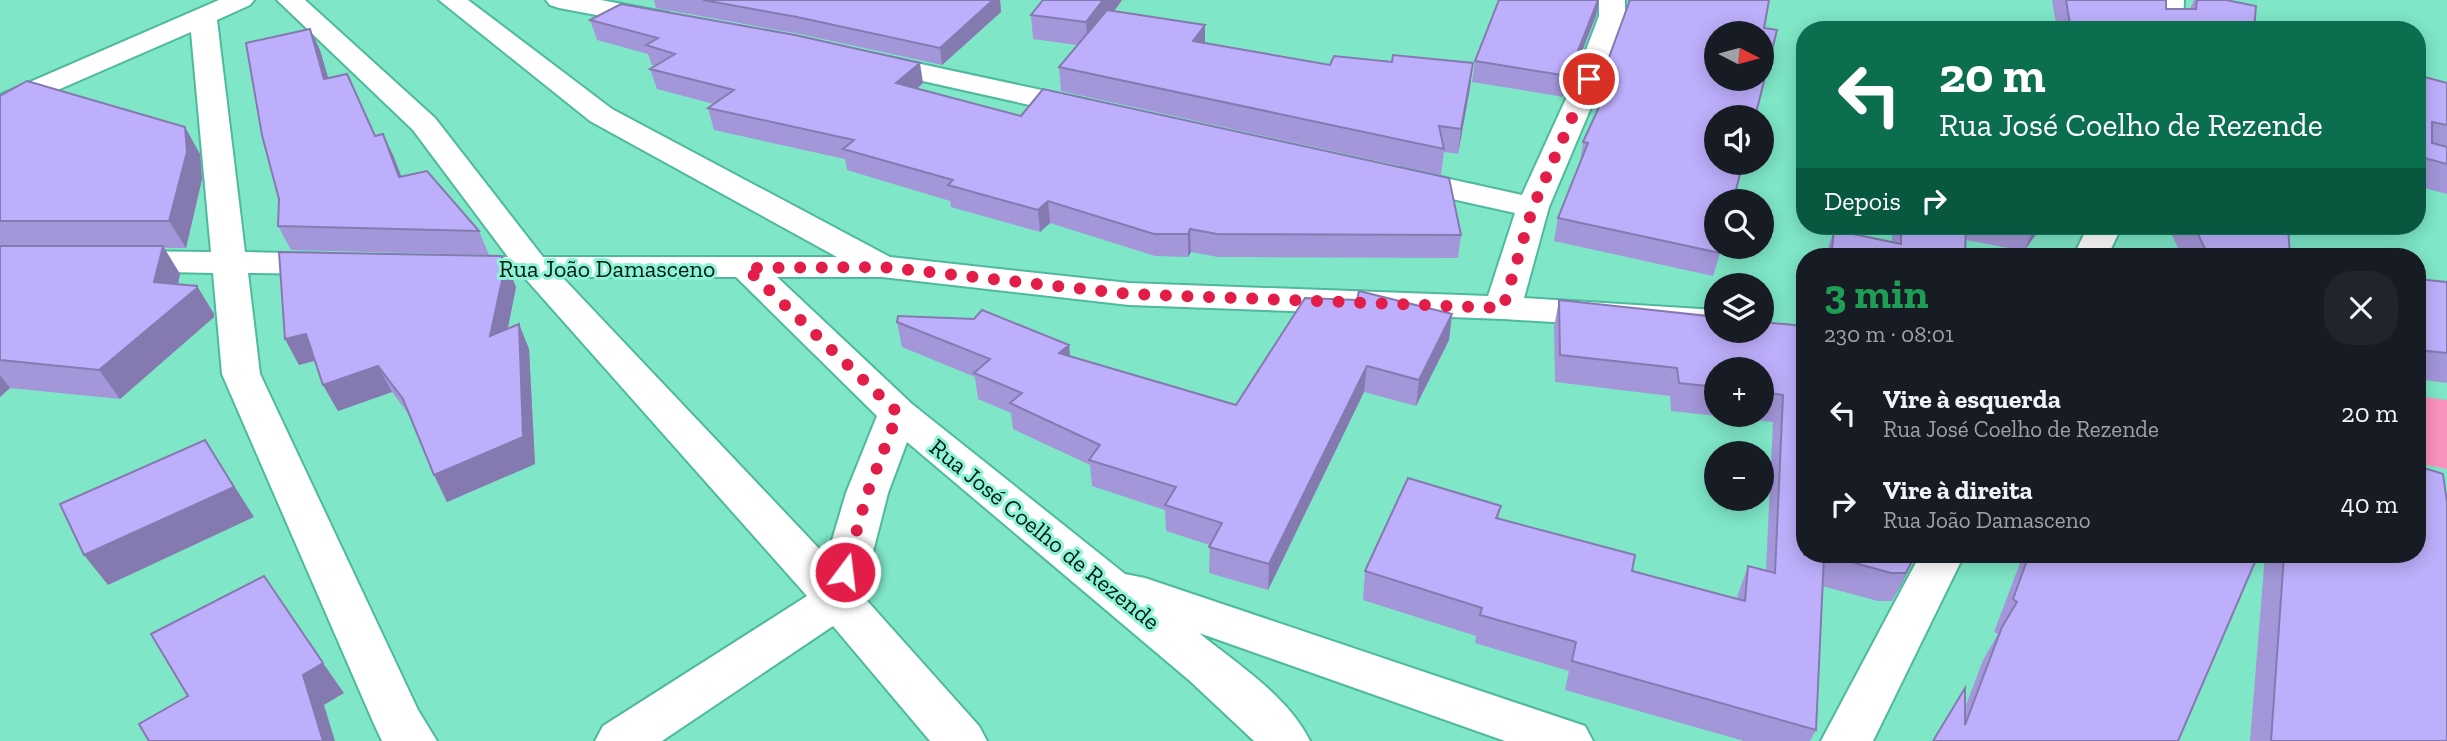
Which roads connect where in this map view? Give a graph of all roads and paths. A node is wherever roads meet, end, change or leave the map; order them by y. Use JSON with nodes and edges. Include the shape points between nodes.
{"nodes":[{"id":1,"x":241,"y":0,"type":"edge"},
{"id":2,"x":290,"y":0,"type":"edge"},
{"id":3,"x":452,"y":0,"type":"edge"},
{"id":4,"x":559,"y":0,"type":"edge"},
{"id":5,"x":1612,"y":0,"type":"edge"},
{"id":6,"x":2171,"y":0,"type":"edge"},
{"id":7,"x":203,"y":15,"type":"junction"},
{"id":8,"x":2170,"y":21,"type":"edge"},
{"id":9,"x":693,"y":25,"type":"edge"},
{"id":10,"x":841,"y":54,"type":"edge"},
{"id":11,"x":0,"y":106,"type":"edge"},
{"id":12,"x":1112,"y":114,"type":"edge"},
{"id":13,"x":1370,"y":171,"type":"edge"},
{"id":14,"x":1533,"y":207,"type":"junction"},
{"id":15,"x":94,"y":261,"type":"edge"},
{"id":16,"x":229,"y":262,"type":"junction"},
{"id":17,"x":368,"y":265,"type":"edge"},
{"id":18,"x":424,"y":267,"type":"edge"},
{"id":19,"x":883,"y":267,"type":"junction"},
{"id":20,"x":746,"y":268,"type":"junction"},
{"id":21,"x":535,"y":269,"type":"junction"},
{"id":22,"x":1503,"y":308,"type":"junction"},
{"id":23,"x":1704,"y":320,"type":"edge"},
{"id":24,"x":898,"y":413,"type":"junction"},
{"id":25,"x":1938,"y":563,"type":"edge"},
{"id":26,"x":1107,"y":583,"type":"junction"},
{"id":27,"x":838,"y":599,"type":"junction"},
{"id":28,"x":411,"y":741,"type":"edge"},
{"id":29,"x":621,"y":741,"type":"edge"},
{"id":30,"x":961,"y":741,"type":"edge"},
{"id":31,"x":1284,"y":741,"type":"edge"},
{"id":32,"x":1567,"y":741,"type":"edge"},
{"id":33,"x":1847,"y":741,"type":"edge"}],
"edges":[{"from":1,"to":7,"type":"street"},
{"from":2,"to":21,"type":"street","via":[[424,124]]},
{"from":3,"to":19,"type":"street","via":[[601,115]]},
{"from":4,"to":9,"type":"street"},
{"from":5,"to":14,"type":"street","via":[[1612,16],[1589,79]]},
{"from":6,"to":8,"type":"street"},
{"from":7,"to":11,"type":"street"},
{"from":7,"to":16,"type":"street"},
{"from":10,"to":12,"type":"street"},
{"from":13,"to":14,"type":"street"},
{"from":14,"to":22,"type":"street"},
{"from":15,"to":16,"type":"street"},
{"from":16,"to":17,"type":"street"},
{"from":16,"to":28,"type":"street","via":[[241,374],[399,724]]},
{"from":18,"to":21,"type":"street","name":"Rua João Damasceno"},
{"from":19,"to":20,"type":"street","name":"Rua João Damasceno"},
{"from":19,"to":22,"type":"street","name":"Rua João Damasceno","via":[[1129,294]]},
{"from":20,"to":21,"type":"street","name":"Rua João Damasceno"},
{"from":20,"to":24,"type":"street","name":"Rua José Coelho de Rezende"},
{"from":21,"to":27,"type":"street"},
{"from":22,"to":23,"type":"street","name":"Rua João Damasceno"},
{"from":24,"to":26,"type":"street","name":"Rua José Coelho de Rezende"},
{"from":24,"to":27,"type":"street","via":[[867,494]]},
{"from":25,"to":33,"type":"street"},
{"from":26,"to":31,"type":"street","name":"Rua José Coelho de Rezende","via":[[1264,717]]},
{"from":26,"to":32,"type":"street"},
{"from":27,"to":29,"type":"street"},
{"from":27,"to":30,"type":"street"}]}
